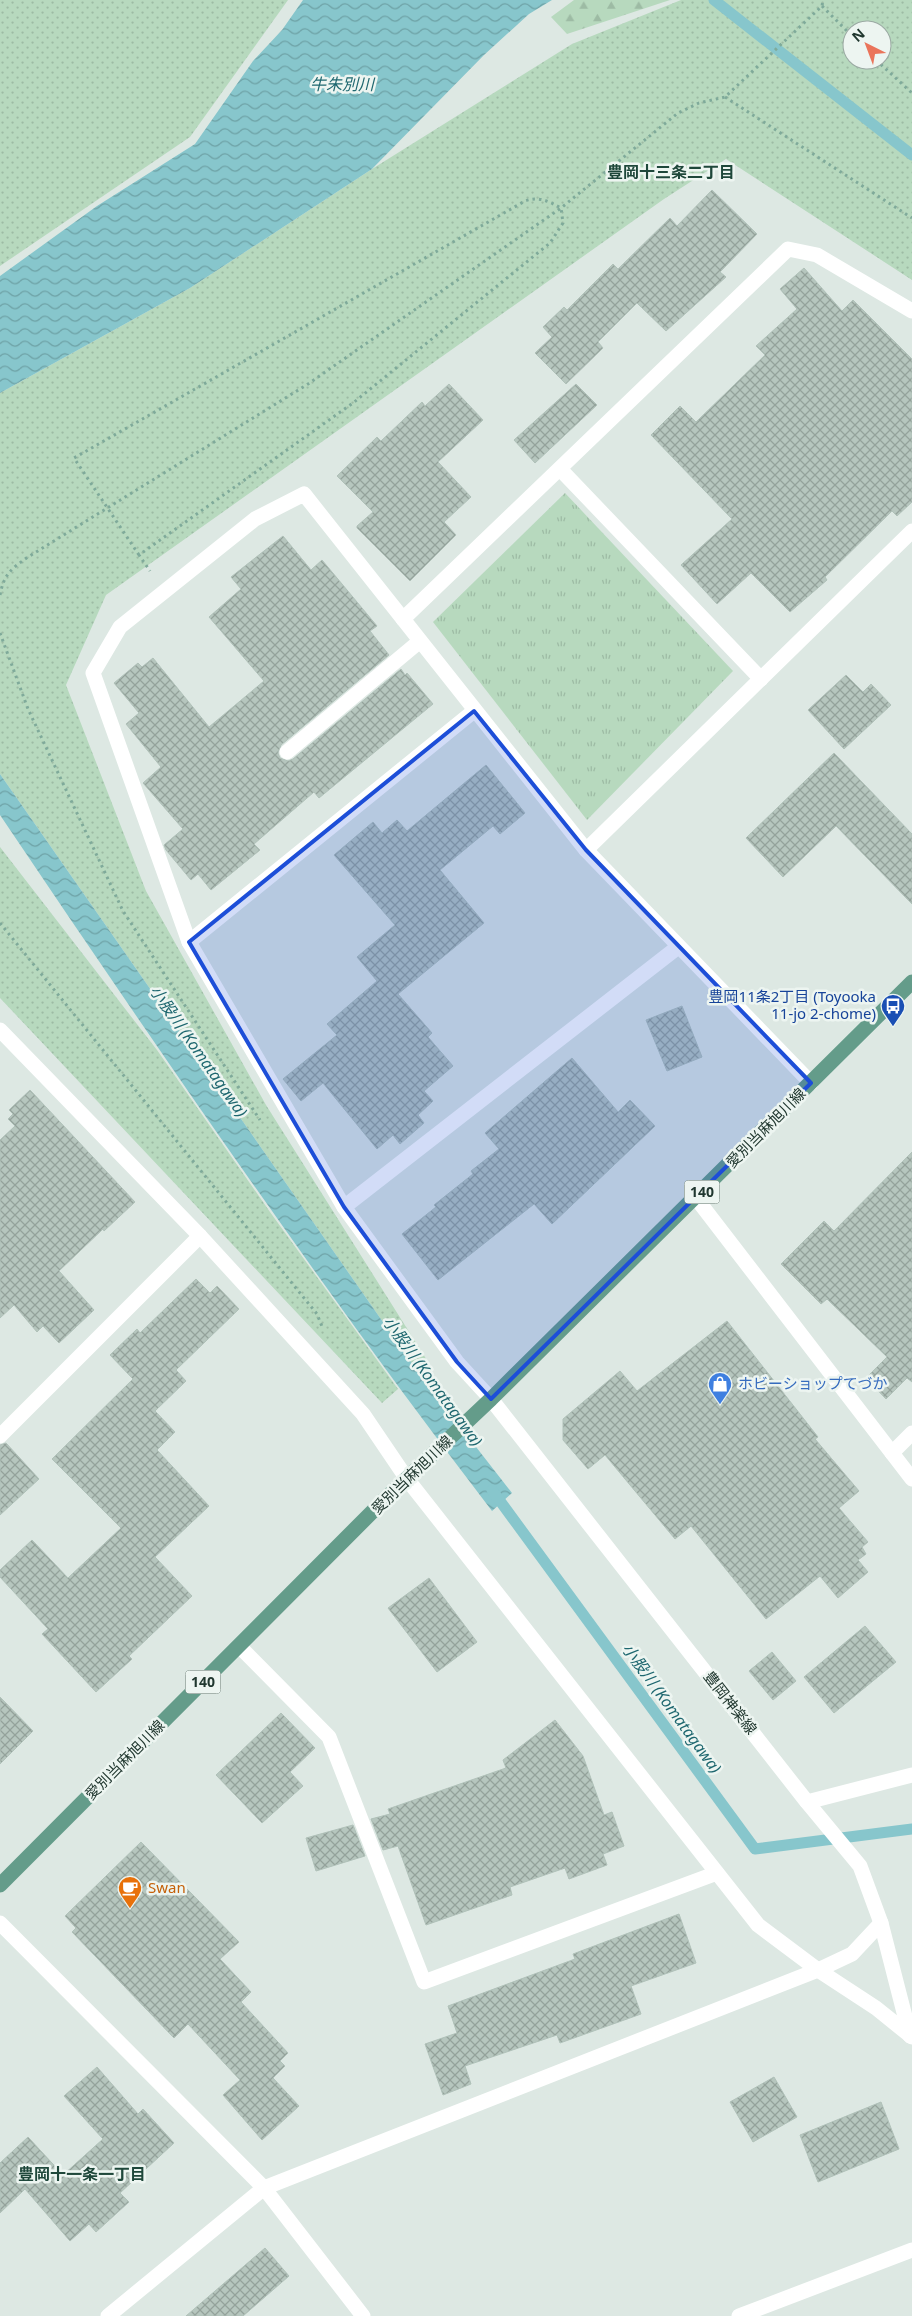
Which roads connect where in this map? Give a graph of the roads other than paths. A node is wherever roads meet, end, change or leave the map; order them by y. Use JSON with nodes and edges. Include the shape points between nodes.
{"nodes":[{"id":1,"x":912,"y":310,"type":"edge"},
{"id":2,"x":560,"y":469,"type":"junction"},
{"id":3,"x":912,"y":531,"type":"edge"},
{"id":4,"x":404,"y":619,"type":"junction"},
{"id":5,"x":420,"y":641,"type":"junction"},
{"id":6,"x":760,"y":679,"type":"junction"},
{"id":7,"x":474,"y":711,"type":"junction"},
{"id":8,"x":287,"y":752,"type":"dead end"},
{"id":9,"x":586,"y":850,"type":"junction"},
{"id":10,"x":189,"y":942,"type":"junction"},
{"id":11,"x":678,"y":947,"type":"junction"},
{"id":12,"x":912,"y":982,"type":"edge"},
{"id":13,"x":0,"y":1030,"type":"edge"},
{"id":14,"x":811,"y":1084,"type":"junction"},
{"id":15,"x":696,"y":1198,"type":"junction"},
{"id":16,"x":344,"y":1207,"type":"junction"},
{"id":17,"x":200,"y":1236,"type":"junction"},
{"id":18,"x":491,"y":1400,"type":"junction"},
{"id":19,"x":912,"y":1433,"type":"edge"},
{"id":20,"x":0,"y":1436,"type":"edge"},
{"id":21,"x":892,"y":1453,"type":"junction"},
{"id":22,"x":406,"y":1479,"type":"junction"},
{"id":23,"x":912,"y":1479,"type":"edge"},
{"id":24,"x":239,"y":1646,"type":"junction"},
{"id":25,"x":912,"y":1775,"type":"edge"},
{"id":26,"x":808,"y":1802,"type":"junction"},
{"id":27,"x":717,"y":1872,"type":"junction"},
{"id":28,"x":0,"y":1885,"type":"edge"},
{"id":29,"x":0,"y":1923,"type":"edge"},
{"id":30,"x":881,"y":1923,"type":"junction"},
{"id":31,"x":818,"y":1970,"type":"junction"},
{"id":32,"x":911,"y":2037,"type":"edge"},
{"id":33,"x":264,"y":2188,"type":"junction"},
{"id":34,"x":912,"y":2250,"type":"edge"},
{"id":35,"x":108,"y":2316,"type":"edge"},
{"id":36,"x":363,"y":2316,"type":"edge"},
{"id":37,"x":739,"y":2316,"type":"edge"}],
"edges":[{"from":1,"to":2,"type":"street","via":[[817,255],[788,249]]},
{"from":2,"to":4,"type":"street"},
{"from":2,"to":6,"type":"street"},
{"from":3,"to":6,"type":"street"},
{"from":4,"to":5,"type":"street"},
{"from":4,"to":10,"type":"street","name":"豊岡神楽線","via":[[304,494],[256,519],[120,627],[93,674]]},
{"from":5,"to":7,"type":"street"},
{"from":5,"to":8,"type":"street"},
{"from":6,"to":9,"type":"street"},
{"from":7,"to":9,"type":"street"},
{"from":7,"to":10,"type":"street"},
{"from":9,"to":11,"type":"street"},
{"from":10,"to":16,"type":"street","name":"豊岡神楽線"},
{"from":11,"to":14,"type":"street"},
{"from":11,"to":16,"type":"street"},
{"from":12,"to":14,"type":"main road","name":"愛別当麻旭川線","number":"140"},
{"from":13,"to":17,"type":"street","name":"豊岡神楽線"},
{"from":14,"to":15,"type":"main road","name":"愛別当麻旭川線","number":"140"},
{"from":15,"to":18,"type":"main road","name":"愛別当麻旭川線","number":"140"},
{"from":15,"to":21,"type":"street"},
{"from":16,"to":18,"type":"street","name":"豊岡神楽線","via":[[457,1362]]},
{"from":17,"to":20,"type":"street"},
{"from":17,"to":22,"type":"street","name":"豊岡神楽線","via":[[362,1414]]},
{"from":18,"to":22,"type":"main road","name":"愛別当麻旭川線","number":"140"},
{"from":18,"to":26,"type":"street","name":"豊岡神楽線"},
{"from":19,"to":21,"type":"street"},
{"from":21,"to":23,"type":"street"},
{"from":22,"to":24,"type":"main road","name":"愛別当麻旭川線","number":"140"},
{"from":22,"to":27,"type":"street","name":"豊岡神楽線"},
{"from":24,"to":27,"type":"street","via":[[328,1737],[424,1982]]},
{"from":24,"to":28,"type":"main road","name":"愛別当麻旭川線","number":"140"},
{"from":25,"to":26,"type":"street"},
{"from":26,"to":30,"type":"street","name":"豊岡神楽線","via":[[860,1866]]},
{"from":27,"to":31,"type":"street","name":"豊岡神楽線","via":[[758,1925]]},
{"from":29,"to":33,"type":"street"},
{"from":30,"to":31,"type":"street","via":[[852,1954]]},
{"from":30,"to":32,"type":"street","name":"豊岡神楽線"},
{"from":31,"to":32,"type":"street","name":"豊岡神楽線","via":[[876,2008]]},
{"from":31,"to":33,"type":"street"},
{"from":33,"to":35,"type":"street"},
{"from":33,"to":36,"type":"street"},
{"from":34,"to":37,"type":"street"}]}
